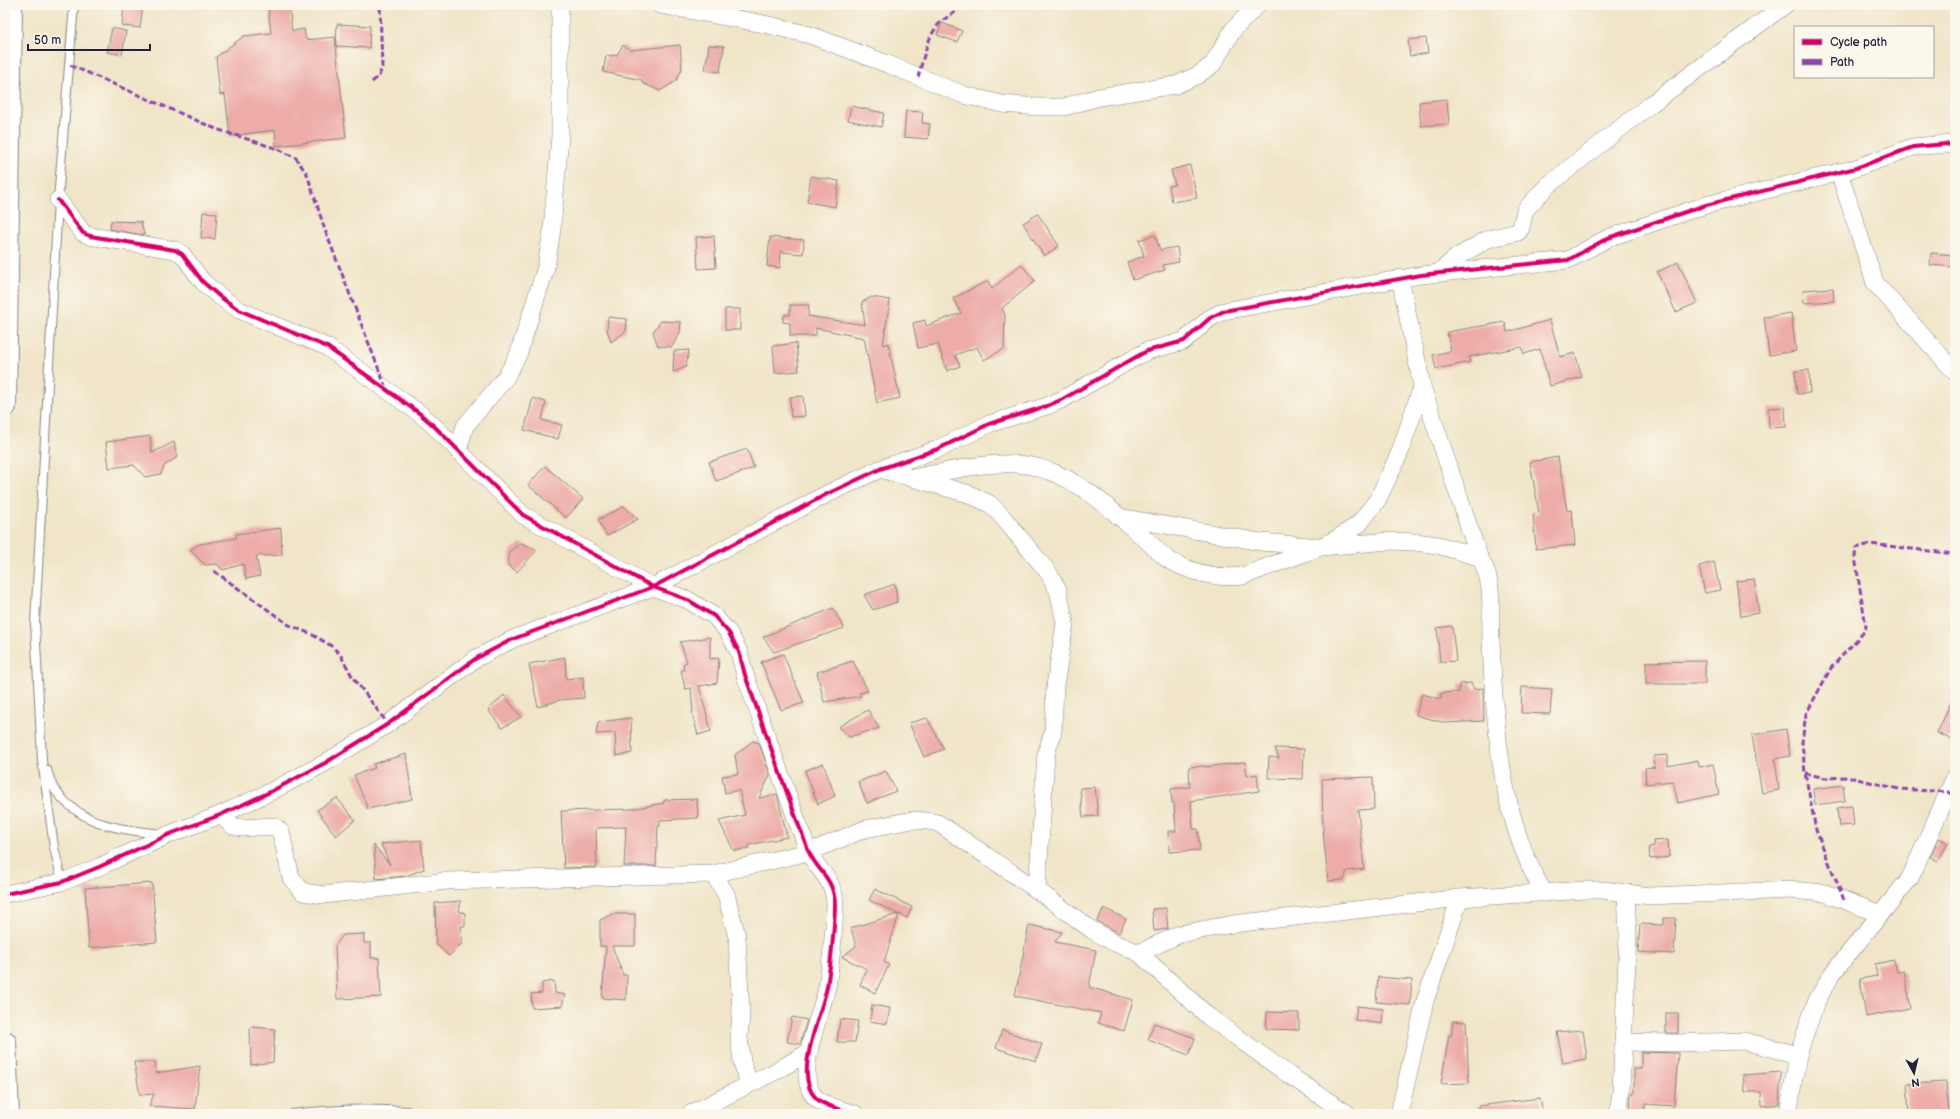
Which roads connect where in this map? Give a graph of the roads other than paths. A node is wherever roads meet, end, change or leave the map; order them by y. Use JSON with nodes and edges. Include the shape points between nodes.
{"nodes":[{"id":1,"x":11,"y":5,"type":"edge"},
{"id":2,"x":74,"y":5,"type":"edge"},
{"id":3,"x":560,"y":5,"type":"edge"},
{"id":4,"x":660,"y":5,"type":"edge"},
{"id":5,"x":1257,"y":5,"type":"edge"},
{"id":6,"x":1785,"y":5,"type":"edge"},
{"id":7,"x":716,"y":10,"type":"edge"},
{"id":8,"x":8,"y":35,"type":"edge"},
{"id":9,"x":1955,"y":146,"type":"edge"},
{"id":10,"x":1839,"y":172,"type":"junction"},
{"id":11,"x":58,"y":200,"type":"junction"},
{"id":12,"x":6,"y":225,"type":"edge"},
{"id":13,"x":1439,"y":272,"type":"junction"},
{"id":14,"x":1400,"y":278,"type":"junction"},
{"id":15,"x":1955,"y":372,"type":"edge"},
{"id":16,"x":1422,"y":386,"type":"junction"},
{"id":17,"x":5,"y":406,"type":"edge"},
{"id":18,"x":458,"y":452,"type":"junction"},
{"id":19,"x":880,"y":469,"type":"junction"},
{"id":20,"x":913,"y":478,"type":"junction"},
{"id":21,"x":1119,"y":517,"type":"junction"},
{"id":22,"x":1320,"y":547,"type":"junction"},
{"id":23,"x":1479,"y":557,"type":"junction"},
{"id":24,"x":653,"y":587,"type":"junction"},
{"id":25,"x":42,"y":760,"type":"junction"},
{"id":26,"x":1955,"y":777,"type":"edge"},
{"id":27,"x":220,"y":815,"type":"junction"},
{"id":28,"x":170,"y":834,"type":"junction"},
{"id":29,"x":809,"y":852,"type":"junction"},
{"id":30,"x":712,"y":874,"type":"junction"},
{"id":31,"x":62,"y":882,"type":"junction"},
{"id":32,"x":1037,"y":890,"type":"junction"},
{"id":33,"x":1544,"y":893,"type":"junction"},
{"id":34,"x":1626,"y":893,"type":"junction"},
{"id":35,"x":5,"y":894,"type":"edge"},
{"id":36,"x":1460,"y":898,"type":"junction"},
{"id":37,"x":1880,"y":914,"type":"junction"},
{"id":38,"x":1139,"y":953,"type":"junction"},
{"id":39,"x":5,"y":1042,"type":"edge"},
{"id":40,"x":1623,"y":1042,"type":"junction"},
{"id":41,"x":809,"y":1052,"type":"junction"},
{"id":42,"x":1798,"y":1055,"type":"junction"},
{"id":43,"x":749,"y":1084,"type":"junction"},
{"id":44,"x":408,"y":1111,"type":"dead end"},
{"id":45,"x":8,"y":1114,"type":"edge"},
{"id":46,"x":293,"y":1114,"type":"edge"},
{"id":47,"x":690,"y":1114,"type":"edge"},
{"id":48,"x":855,"y":1114,"type":"edge"},
{"id":49,"x":1348,"y":1114,"type":"edge"},
{"id":50,"x":1399,"y":1114,"type":"edge"},
{"id":51,"x":1618,"y":1114,"type":"edge"},
{"id":52,"x":1788,"y":1114,"type":"edge"}],
"edges":[{"from":1,"to":8,"type":"highway"},
{"from":2,"to":11,"type":"lane"},
{"from":3,"to":18,"type":"street","via":[[560,136],[552,230],[546,267],[518,355],[506,377],[465,426]]},
{"from":4,"to":7,"type":"street"},
{"from":5,"to":7,"type":"street","via":[[1233,30],[1213,64],[1198,75],[1176,85],[1099,97],[1064,107],[1002,104],[964,95],[890,64],[810,35]]},
{"from":6,"to":13,"type":"street","via":[[1651,104],[1547,186],[1525,210],[1518,232],[1488,240],[1457,257]]},
{"from":8,"to":12,"type":"highway"},
{"from":9,"to":10,"type":"street","via":[[1946,144],[1913,148]]},
{"from":10,"to":13,"type":"street","via":[[1706,205],[1608,238],[1568,260]]},
{"from":10,"to":15,"type":"street","via":[[1875,283]]},
{"from":11,"to":18,"type":"street","via":[[83,233],[175,250],[182,254],[203,282],[219,296],[239,310],[327,347],[419,413]]},
{"from":11,"to":25,"type":"lane","via":[[35,623]]},
{"from":12,"to":17,"type":"highway"},
{"from":13,"to":14,"type":"street"},
{"from":14,"to":16,"type":"street"},
{"from":14,"to":19,"type":"street","via":[[1224,311],[1210,318],[1184,340],[1136,356],[1063,399],[989,424],[938,449]]},
{"from":16,"to":22,"type":"street","via":[[1400,452],[1378,499],[1358,524]]},
{"from":16,"to":23,"type":"street"},
{"from":18,"to":24,"type":"street","via":[[523,515]]},
{"from":19,"to":20,"type":"street"},
{"from":19,"to":24,"type":"street"},
{"from":20,"to":21,"type":"street","via":[[978,465],[1029,466],[1057,474],[1075,483]]},
{"from":20,"to":32,"type":"street","via":[[969,494],[990,504],[1048,572],[1058,590],[1065,623],[1055,686],[1054,732],[1046,754]]},
{"from":21,"to":22,"type":"street","via":[[1261,542]]},
{"from":21,"to":22,"type":"street","via":[[1171,561],[1192,571],[1214,576],[1243,576]]},
{"from":22,"to":23,"type":"street","via":[[1390,541],[1415,542],[1438,545]]},
{"from":23,"to":33,"type":"street","via":[[1486,568],[1491,600],[1496,720],[1508,804],[1521,848],[1532,874]]},
{"from":24,"to":27,"type":"street","via":[[513,639],[475,659],[388,724],[325,763]]},
{"from":24,"to":29,"type":"street","via":[[688,600],[714,616],[729,633],[739,652],[745,676]]},
{"from":25,"to":28,"type":"lane","via":[[55,789],[74,810],[99,823],[125,830]]},
{"from":25,"to":31,"type":"lane","via":[[54,847]]},
{"from":26,"to":37,"type":"street","via":[[1910,878]]},
{"from":27,"to":28,"type":"street"},
{"from":27,"to":30,"type":"street","via":[[233,826],[242,828],[274,826],[281,832],[291,878],[303,892],[323,895],[447,880]]},
{"from":28,"to":31,"type":"street"},
{"from":29,"to":30,"type":"street"},
{"from":29,"to":32,"type":"street","via":[[865,829],[913,820],[928,821],[938,823]]},
{"from":29,"to":41,"type":"street","via":[[829,880],[834,895],[828,982]]},
{"from":30,"to":43,"type":"street","via":[[726,894],[737,937],[741,1014],[739,1037],[742,1062]]},
{"from":31,"to":35,"type":"street"},
{"from":32,"to":38,"type":"street","via":[[1092,930]]},
{"from":33,"to":34,"type":"street","via":[[1598,890]]},
{"from":33,"to":36,"type":"street"},
{"from":34,"to":37,"type":"street","via":[[1650,896],[1790,890],[1825,893]]},
{"from":34,"to":40,"type":"street","via":[[1628,936]]},
{"from":36,"to":38,"type":"street","via":[[1201,929],[1170,938]]},
{"from":36,"to":50,"type":"street","via":[[1425,1001]]},
{"from":37,"to":42,"type":"street","via":[[1832,974],[1816,1002]]},
{"from":38,"to":49,"type":"street","via":[[1209,1017]]},
{"from":39,"to":45,"type":"highway"},
{"from":40,"to":42,"type":"street","via":[[1744,1041]]},
{"from":40,"to":51,"type":"street"},
{"from":41,"to":43,"type":"street"},
{"from":41,"to":48,"type":"street","via":[[808,1078],[810,1089],[816,1098]]},
{"from":42,"to":52,"type":"street"},
{"from":43,"to":47,"type":"street"},
{"from":44,"to":46,"type":"lane","via":[[366,1108]]}]}
